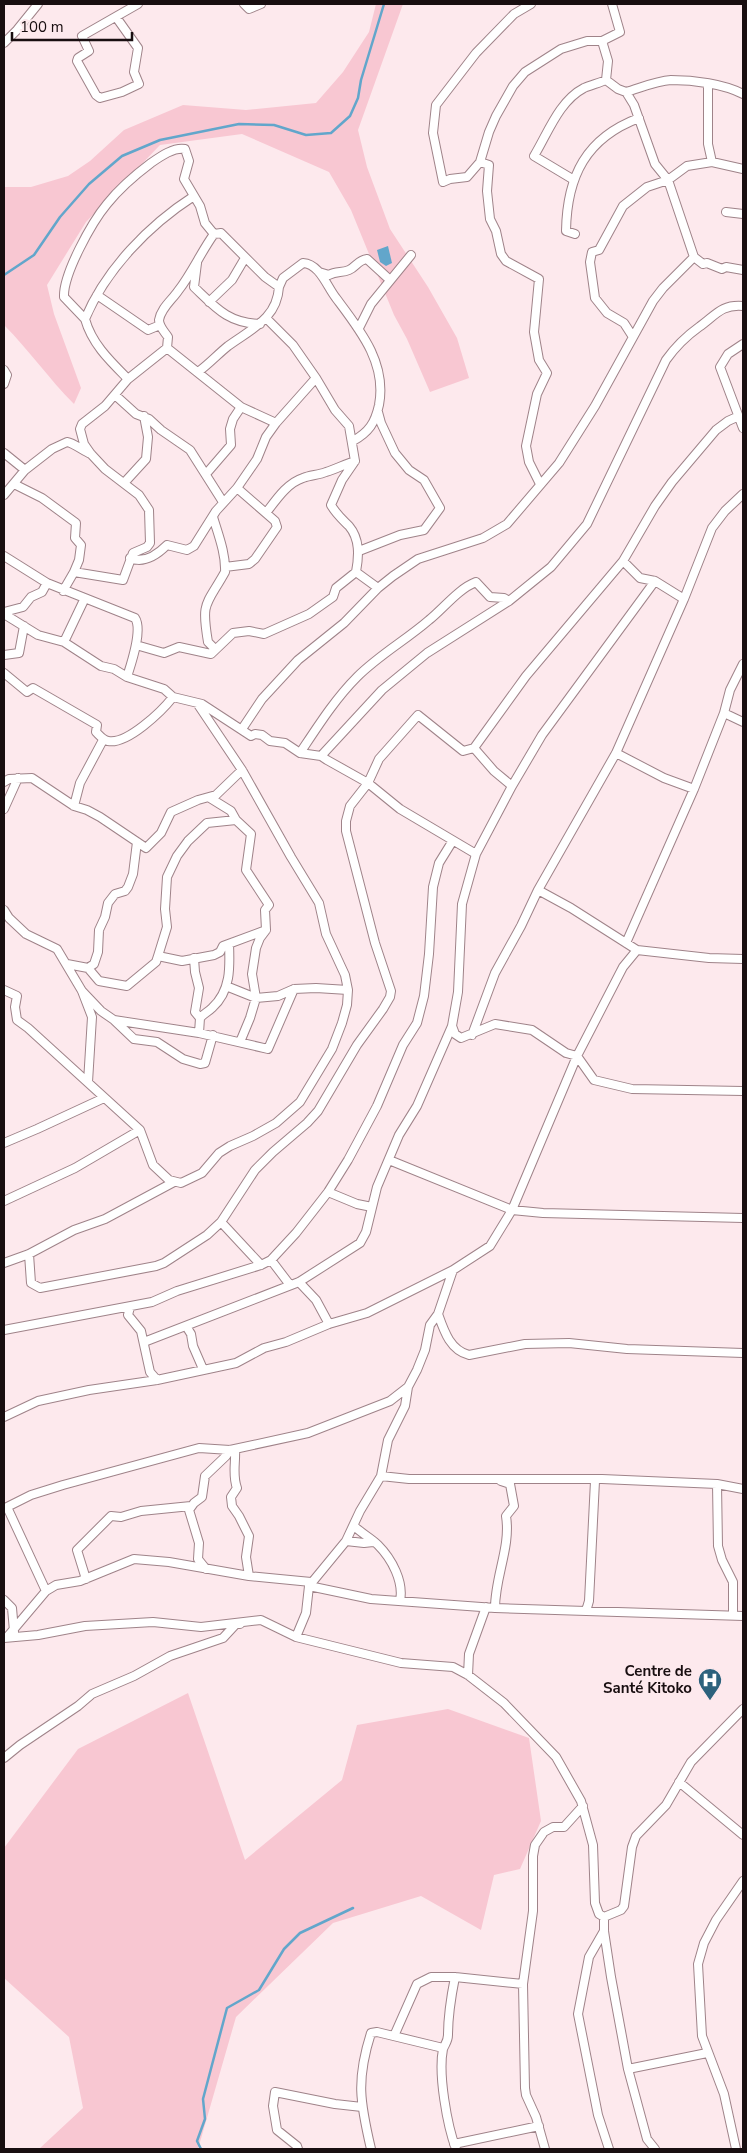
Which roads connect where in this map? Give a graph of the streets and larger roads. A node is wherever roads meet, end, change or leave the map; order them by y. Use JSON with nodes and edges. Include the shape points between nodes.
{"nodes":[{"id":1,"x":38,"y":4,"type":"edge"},
{"id":2,"x":138,"y":4,"type":"edge"},
{"id":3,"x":244,"y":4,"type":"edge"},
{"id":4,"x":261,"y":4,"type":"edge"},
{"id":5,"x":531,"y":4,"type":"edge"},
{"id":6,"x":612,"y":4,"type":"edge"},
{"id":7,"x":116,"y":17,"type":"junction"},
{"id":8,"x":602,"y":41,"type":"junction"},
{"id":9,"x":4,"y":43,"type":"edge"},
{"id":10,"x":606,"y":80,"type":"junction"},
{"id":11,"x":708,"y":84,"type":"junction"},
{"id":12,"x":626,"y":92,"type":"junction"},
{"id":13,"x":743,"y":94,"type":"edge"},
{"id":14,"x":639,"y":118,"type":"junction"},
{"id":15,"x":480,"y":162,"type":"junction"},
{"id":16,"x":712,"y":162,"type":"junction"},
{"id":17,"x":743,"y":169,"type":"edge"},
{"id":18,"x":574,"y":180,"type":"junction"},
{"id":19,"x":668,"y":180,"type":"junction"},
{"id":20,"x":194,"y":196,"type":"junction"},
{"id":21,"x":726,"y":212,"type":"dead end"},
{"id":22,"x":743,"y":214,"type":"edge"},
{"id":23,"x":214,"y":234,"type":"junction"},
{"id":24,"x":575,"y":234,"type":"dead end"},
{"id":25,"x":411,"y":255,"type":"dead end"},
{"id":26,"x":694,"y":257,"type":"junction"},
{"id":27,"x":245,"y":258,"type":"junction"},
{"id":28,"x":197,"y":260,"type":"junction"},
{"id":29,"x":743,"y":270,"type":"edge"},
{"id":30,"x":319,"y":272,"type":"junction"},
{"id":31,"x":390,"y":280,"type":"junction"},
{"id":32,"x":279,"y":287,"type":"junction"},
{"id":33,"x":97,"y":295,"type":"junction"},
{"id":34,"x":209,"y":302,"type":"junction"},
{"id":35,"x":743,"y":306,"type":"edge"},
{"id":36,"x":85,"y":319,"type":"junction"},
{"id":37,"x":267,"y":319,"type":"junction"},
{"id":38,"x":260,"y":324,"type":"junction"},
{"id":39,"x":160,"y":325,"type":"junction"},
{"id":40,"x":359,"y":328,"type":"junction"},
{"id":41,"x":633,"y":337,"type":"junction"},
{"id":42,"x":743,"y":344,"type":"edge"},
{"id":43,"x":166,"y":348,"type":"junction"},
{"id":44,"x":4,"y":370,"type":"edge"},
{"id":45,"x":198,"y":372,"type":"junction"},
{"id":46,"x":316,"y":378,"type":"junction"},
{"id":47,"x":128,"y":379,"type":"junction"},
{"id":48,"x":4,"y":384,"type":"edge"},
{"id":49,"x":115,"y":395,"type":"junction"},
{"id":50,"x":241,"y":407,"type":"junction"},
{"id":51,"x":378,"y":412,"type":"junction"},
{"id":52,"x":144,"y":416,"type":"junction"},
{"id":53,"x":739,"y":416,"type":"junction"},
{"id":54,"x":276,"y":423,"type":"junction"},
{"id":55,"x":743,"y":428,"type":"edge"},
{"id":56,"x":353,"y":441,"type":"junction"},
{"id":57,"x":4,"y":453,"type":"edge"},
{"id":58,"x":91,"y":454,"type":"junction"},
{"id":59,"x":355,"y":460,"type":"junction"},
{"id":60,"x":25,"y":470,"type":"junction"},
{"id":61,"x":206,"y":474,"type":"junction"},
{"id":62,"x":124,"y":483,"type":"junction"},
{"id":63,"x":14,"y":484,"type":"junction"},
{"id":64,"x":540,"y":484,"type":"junction"},
{"id":65,"x":237,"y":488,"type":"junction"},
{"id":66,"x":4,"y":494,"type":"edge"},
{"id":67,"x":743,"y":494,"type":"edge"},
{"id":68,"x":223,"y":502,"type":"junction"},
{"id":69,"x":266,"y":513,"type":"junction"},
{"id":70,"x":212,"y":517,"type":"junction"},
{"id":71,"x":359,"y":551,"type":"junction"},
{"id":72,"x":4,"y":556,"type":"edge"},
{"id":73,"x":130,"y":558,"type":"junction"},
{"id":74,"x":623,"y":561,"type":"junction"},
{"id":75,"x":13,"y":562,"type":"junction"},
{"id":76,"x":4,"y":563,"type":"edge"},
{"id":77,"x":225,"y":567,"type":"junction"},
{"id":78,"x":74,"y":572,"type":"junction"},
{"id":79,"x":356,"y":572,"type":"junction"},
{"id":80,"x":656,"y":581,"type":"junction"},
{"id":81,"x":47,"y":583,"type":"junction"},
{"id":82,"x":378,"y":588,"type":"junction"},
{"id":83,"x":63,"y":591,"type":"junction"},
{"id":84,"x":684,"y":599,"type":"junction"},
{"id":85,"x":84,"y":600,"type":"junction"},
{"id":86,"x":509,"y":601,"type":"junction"},
{"id":87,"x":4,"y":613,"type":"edge"},
{"id":88,"x":24,"y":626,"type":"junction"},
{"id":89,"x":64,"y":642,"type":"junction"},
{"id":90,"x":136,"y":645,"type":"junction"},
{"id":91,"x":216,"y":648,"type":"junction"},
{"id":92,"x":4,"y":655,"type":"edge"},
{"id":93,"x":743,"y":664,"type":"edge"},
{"id":94,"x":4,"y":673,"type":"edge"},
{"id":95,"x":127,"y":677,"type":"junction"},
{"id":96,"x":174,"y":697,"type":"junction"},
{"id":97,"x":197,"y":703,"type":"junction"},
{"id":98,"x":724,"y":713,"type":"junction"},
{"id":99,"x":743,"y":722,"type":"edge"},
{"id":100,"x":242,"y":729,"type":"junction"},
{"id":101,"x":103,"y":740,"type":"junction"},
{"id":102,"x":474,"y":748,"type":"junction"},
{"id":103,"x":300,"y":753,"type":"junction"},
{"id":104,"x":616,"y":753,"type":"junction"},
{"id":105,"x":321,"y":756,"type":"junction"},
{"id":106,"x":242,"y":770,"type":"junction"},
{"id":107,"x":18,"y":778,"type":"junction"},
{"id":108,"x":4,"y":782,"type":"edge"},
{"id":109,"x":368,"y":783,"type":"junction"},
{"id":110,"x":512,"y":786,"type":"junction"},
{"id":111,"x":694,"y":790,"type":"junction"},
{"id":112,"x":210,"y":798,"type":"junction"},
{"id":113,"x":5,"y":804,"type":"edge"},
{"id":114,"x":74,"y":806,"type":"junction"},
{"id":115,"x":236,"y":820,"type":"junction"},
{"id":116,"x":137,"y":842,"type":"junction"},
{"id":117,"x":452,"y":842,"type":"junction"},
{"id":118,"x":476,"y":854,"type":"junction"},
{"id":119,"x":538,"y":890,"type":"junction"},
{"id":120,"x":4,"y":910,"type":"edge"},
{"id":121,"x":266,"y":930,"type":"junction"},
{"id":122,"x":626,"y":943,"type":"junction"},
{"id":123,"x":228,"y":944,"type":"junction"},
{"id":124,"x":637,"y":950,"type":"junction"},
{"id":125,"x":158,"y":956,"type":"junction"},
{"id":126,"x":194,"y":958,"type":"junction"},
{"id":127,"x":743,"y":959,"type":"edge"},
{"id":128,"x":67,"y":964,"type":"junction"},
{"id":129,"x":88,"y":968,"type":"junction"},
{"id":130,"x":226,"y":986,"type":"junction"},
{"id":131,"x":294,"y":989,"type":"junction"},
{"id":132,"x":4,"y":990,"type":"edge"},
{"id":133,"x":82,"y":990,"type":"junction"},
{"id":134,"x":348,"y":990,"type":"junction"},
{"id":135,"x":256,"y":998,"type":"junction"},
{"id":136,"x":200,"y":1018,"type":"junction"},
{"id":137,"x":114,"y":1020,"type":"junction"},
{"id":138,"x":452,"y":1026,"type":"junction"},
{"id":139,"x":199,"y":1032,"type":"junction"},
{"id":140,"x":213,"y":1035,"type":"junction"},
{"id":141,"x":472,"y":1035,"type":"junction"},
{"id":142,"x":240,"y":1042,"type":"junction"},
{"id":143,"x":577,"y":1056,"type":"junction"},
{"id":144,"x":88,"y":1082,"type":"junction"},
{"id":145,"x":743,"y":1091,"type":"edge"},
{"id":146,"x":104,"y":1098,"type":"junction"},
{"id":147,"x":140,"y":1130,"type":"junction"},
{"id":148,"x":4,"y":1143,"type":"edge"},
{"id":149,"x":389,"y":1160,"type":"junction"},
{"id":150,"x":174,"y":1182,"type":"junction"},
{"id":151,"x":328,"y":1192,"type":"junction"},
{"id":152,"x":4,"y":1201,"type":"edge"},
{"id":153,"x":372,"y":1207,"type":"junction"},
{"id":154,"x":512,"y":1210,"type":"junction"},
{"id":155,"x":743,"y":1218,"type":"edge"},
{"id":156,"x":221,"y":1222,"type":"junction"},
{"id":157,"x":29,"y":1254,"type":"junction"},
{"id":158,"x":271,"y":1260,"type":"junction"},
{"id":159,"x":4,"y":1263,"type":"edge"},
{"id":160,"x":261,"y":1265,"type":"junction"},
{"id":161,"x":453,"y":1270,"type":"junction"},
{"id":162,"x":298,"y":1282,"type":"junction"},
{"id":163,"x":290,"y":1285,"type":"junction"},
{"id":164,"x":130,"y":1307,"type":"junction"},
{"id":165,"x":438,"y":1314,"type":"junction"},
{"id":166,"x":329,"y":1324,"type":"junction"},
{"id":167,"x":186,"y":1326,"type":"junction"},
{"id":168,"x":4,"y":1330,"type":"edge"},
{"id":169,"x":144,"y":1342,"type":"junction"},
{"id":170,"x":743,"y":1353,"type":"edge"},
{"id":171,"x":203,"y":1369,"type":"junction"},
{"id":172,"x":157,"y":1380,"type":"junction"},
{"id":173,"x":408,"y":1386,"type":"junction"},
{"id":174,"x":390,"y":1401,"type":"junction"},
{"id":175,"x":405,"y":1406,"type":"junction"},
{"id":176,"x":4,"y":1417,"type":"edge"},
{"id":177,"x":232,"y":1449,"type":"junction"},
{"id":178,"x":380,"y":1476,"type":"junction"},
{"id":179,"x":497,"y":1480,"type":"junction"},
{"id":180,"x":595,"y":1480,"type":"junction"},
{"id":181,"x":717,"y":1484,"type":"junction"},
{"id":182,"x":743,"y":1489,"type":"edge"},
{"id":183,"x":191,"y":1506,"type":"junction"},
{"id":184,"x":354,"y":1526,"type":"junction"},
{"id":185,"x":346,"y":1541,"type":"junction"},
{"id":186,"x":373,"y":1542,"type":"junction"},
{"id":187,"x":208,"y":1570,"type":"junction"},
{"id":188,"x":249,"y":1576,"type":"junction"},
{"id":189,"x":86,"y":1579,"type":"junction"},
{"id":190,"x":310,"y":1584,"type":"junction"},
{"id":191,"x":46,"y":1591,"type":"junction"},
{"id":192,"x":4,"y":1600,"type":"edge"},
{"id":193,"x":400,"y":1602,"type":"junction"},
{"id":194,"x":486,"y":1607,"type":"junction"},
{"id":195,"x":495,"y":1608,"type":"junction"},
{"id":196,"x":586,"y":1611,"type":"junction"},
{"id":197,"x":733,"y":1615,"type":"junction"},
{"id":198,"x":743,"y":1616,"type":"edge"},
{"id":199,"x":260,"y":1620,"type":"junction"},
{"id":200,"x":14,"y":1631,"type":"junction"},
{"id":201,"x":296,"y":1637,"type":"junction"},
{"id":202,"x":4,"y":1639,"type":"edge"},
{"id":203,"x":468,"y":1675,"type":"junction"},
{"id":204,"x":743,"y":1709,"type":"edge"},
{"id":205,"x":4,"y":1758,"type":"edge"},
{"id":206,"x":679,"y":1782,"type":"junction"},
{"id":207,"x":583,"y":1806,"type":"junction"},
{"id":208,"x":743,"y":1835,"type":"edge"},
{"id":209,"x":743,"y":1881,"type":"edge"},
{"id":210,"x":604,"y":1917,"type":"junction"},
{"id":211,"x":604,"y":1931,"type":"junction"},
{"id":212,"x":455,"y":1977,"type":"junction"},
{"id":213,"x":523,"y":1984,"type":"junction"},
{"id":214,"x":394,"y":2036,"type":"junction"},
{"id":215,"x":444,"y":2048,"type":"junction"},
{"id":216,"x":707,"y":2052,"type":"junction"},
{"id":217,"x":628,"y":2069,"type":"junction"},
{"id":218,"x":362,"y":2107,"type":"junction"},
{"id":219,"x":539,"y":2126,"type":"junction"},
{"id":220,"x":455,"y":2147,"type":"edge"},
{"id":221,"x":298,"y":2149,"type":"edge"},
{"id":222,"x":371,"y":2149,"type":"edge"},
{"id":223,"x":545,"y":2149,"type":"edge"},
{"id":224,"x":609,"y":2149,"type":"edge"},
{"id":225,"x":654,"y":2149,"type":"edge"},
{"id":226,"x":736,"y":2149,"type":"edge"}],
"edges":[{"from":1,"to":9,"type":"street"},
{"from":2,"to":7,"type":"street"},
{"from":3,"to":4,"type":"street","via":[[249,9]]},
{"from":5,"to":15,"type":"street","via":[[514,14],[476,53],[436,105],[433,132],[443,182],[467,177]]},
{"from":6,"to":8,"type":"street","via":[[620,32]]},
{"from":7,"to":7,"type":"street","via":[[82,36],[89,51],[77,59],[100,98],[139,84],[134,72],[138,48]]},
{"from":8,"to":10,"type":"street","via":[[608,61]]},
{"from":8,"to":15,"type":"street","via":[[587,41],[561,49],[525,72],[496,116]]},
{"from":10,"to":12,"type":"street"},
{"from":10,"to":18,"type":"street","via":[[583,89],[564,106],[534,156]]},
{"from":11,"to":12,"type":"street","via":[[671,80]]},
{"from":11,"to":13,"type":"street"},
{"from":11,"to":16,"type":"street","via":[[708,144]]},
{"from":12,"to":14,"type":"street"},
{"from":14,"to":18,"type":"street","via":[[618,126],[602,139]]},
{"from":14,"to":19,"type":"street","via":[[655,164]]},
{"from":15,"to":64,"type":"street","via":[[489,165],[490,219],[500,254],[506,261],[539,279],[534,332],[539,360],[547,373],[536,399],[526,446]]},
{"from":16,"to":17,"type":"street"},
{"from":16,"to":19,"type":"street","via":[[687,166]]},
{"from":18,"to":24,"type":"street","via":[[567,207],[566,231]]},
{"from":19,"to":26,"type":"street"},
{"from":19,"to":41,"type":"street","via":[[647,187],[624,206],[599,250],[592,252],[590,262],[595,298],[607,313],[624,323]]},
{"from":20,"to":23,"type":"street","via":[[205,223]]},
{"from":20,"to":33,"type":"street","via":[[145,233]]},
{"from":20,"to":36,"type":"street","via":[[184,179],[188,155],[185,149],[177,149],[137,173],[106,205],[76,258],[63,290],[67,302]]},
{"from":21,"to":22,"type":"street"},
{"from":23,"to":27,"type":"street","via":[[223,235]]},
{"from":23,"to":28,"type":"street"},
{"from":25,"to":31,"type":"street"},
{"from":26,"to":29,"type":"street","via":[[703,264]]},
{"from":26,"to":41,"type":"street","via":[[662,288]]},
{"from":27,"to":32,"type":"street"},
{"from":27,"to":34,"type":"street","via":[[232,280]]},
{"from":28,"to":34,"type":"street","via":[[194,287]]},
{"from":28,"to":39,"type":"street","via":[[165,307]]},
{"from":30,"to":31,"type":"street","via":[[329,275],[349,270],[367,259]]},
{"from":30,"to":32,"type":"street","via":[[303,262],[283,278]]},
{"from":30,"to":40,"type":"street"},
{"from":31,"to":40,"type":"street","via":[[366,312]]},
{"from":32,"to":37,"type":"street"},
{"from":33,"to":36,"type":"street"},
{"from":33,"to":39,"type":"street","via":[[148,330]]},
{"from":34,"to":38,"type":"street","via":[[231,319]]},
{"from":35,"to":86,"type":"street","via":[[735,305],[716,312],[679,342],[666,360],[588,524],[551,567]]},
{"from":36,"to":47,"type":"street","via":[[104,354]]},
{"from":37,"to":38,"type":"street"},
{"from":37,"to":46,"type":"street","via":[[293,345]]},
{"from":38,"to":45,"type":"street"},
{"from":39,"to":43,"type":"street","via":[[168,337]]},
{"from":40,"to":51,"type":"street","via":[[382,382]]},
{"from":41,"to":64,"type":"street","via":[[559,463]]},
{"from":42,"to":53,"type":"street","via":[[728,354],[720,367]]},
{"from":43,"to":45,"type":"street"},
{"from":43,"to":47,"type":"street"},
{"from":44,"to":48,"type":"street","via":[[7,375]]},
{"from":45,"to":50,"type":"street"},
{"from":46,"to":54,"type":"street"},
{"from":46,"to":56,"type":"street","via":[[349,426]]},
{"from":47,"to":49,"type":"street"},
{"from":49,"to":52,"type":"street","via":[[136,414]]},
{"from":49,"to":58,"type":"street","via":[[80,426],[84,444]]},
{"from":50,"to":54,"type":"street"},
{"from":50,"to":61,"type":"street","via":[[230,429],[231,445]]},
{"from":51,"to":56,"type":"street","via":[[368,432]]},
{"from":51,"to":71,"type":"street","via":[[395,453],[408,470],[424,480],[440,508],[424,530]]},
{"from":52,"to":61,"type":"street","via":[[190,450]]},
{"from":52,"to":62,"type":"street","via":[[148,437],[146,459]]},
{"from":53,"to":55,"type":"street"},
{"from":53,"to":74,"type":"street","via":[[716,430],[672,482]]},
{"from":54,"to":65,"type":"street"},
{"from":56,"to":59,"type":"street"},
{"from":57,"to":60,"type":"street"},
{"from":58,"to":60,"type":"street","via":[[67,442]]},
{"from":58,"to":62,"type":"street"},
{"from":59,"to":69,"type":"street","via":[[294,482]]},
{"from":59,"to":71,"type":"street","via":[[331,505],[349,526]]},
{"from":60,"to":63,"type":"street"},
{"from":61,"to":68,"type":"street"},
{"from":62,"to":73,"type":"street","via":[[149,510],[150,543]]},
{"from":63,"to":66,"type":"street"},
{"from":63,"to":78,"type":"street","via":[[42,498],[76,523],[75,538],[81,545],[81,552]]},
{"from":64,"to":82,"type":"street","via":[[507,524],[483,538],[418,559]]},
{"from":65,"to":68,"type":"street"},
{"from":65,"to":69,"type":"street"},
{"from":67,"to":84,"type":"street","via":[[712,528]]},
{"from":68,"to":70,"type":"street"},
{"from":69,"to":77,"type":"street","via":[[276,520],[277,527],[260,554],[248,564]]},
{"from":70,"to":73,"type":"street","via":[[194,546],[187,550],[167,545],[151,558]]},
{"from":70,"to":77,"type":"street"},
{"from":71,"to":79,"type":"street"},
{"from":72,"to":75,"type":"street"},
{"from":73,"to":78,"type":"street","via":[[122,581]]},
{"from":74,"to":80,"type":"street","via":[[640,578]]},
{"from":74,"to":102,"type":"street","via":[[526,676]]},
{"from":75,"to":76,"type":"street"},
{"from":75,"to":81,"type":"street"},
{"from":77,"to":91,"type":"street","via":[[204,608],[208,642]]},
{"from":78,"to":83,"type":"street"},
{"from":79,"to":82,"type":"street"},
{"from":79,"to":91,"type":"street","via":[[336,588],[333,597],[309,614],[264,634],[233,633]]},
{"from":80,"to":84,"type":"street"},
{"from":80,"to":110,"type":"street","via":[[542,735]]},
{"from":81,"to":83,"type":"street"},
{"from":81,"to":87,"type":"street","via":[[42,592],[31,597],[23,607]]},
{"from":82,"to":100,"type":"street","via":[[344,623],[298,660],[262,699]]},
{"from":83,"to":85,"type":"street"},
{"from":84,"to":104,"type":"street"},
{"from":85,"to":89,"type":"street"},
{"from":85,"to":90,"type":"street","via":[[134,618],[137,621]]},
{"from":86,"to":103,"type":"street","via":[[490,597],[476,582],[466,586],[428,622],[358,676],[340,695]]},
{"from":86,"to":105,"type":"street","via":[[427,654],[382,690]]},
{"from":87,"to":88,"type":"street"},
{"from":88,"to":89,"type":"street","via":[[38,635]]},
{"from":88,"to":92,"type":"street","via":[[19,653]]},
{"from":89,"to":95,"type":"street","via":[[101,666]]},
{"from":90,"to":91,"type":"street","via":[[164,653],[179,647],[209,654]]},
{"from":90,"to":95,"type":"street"},
{"from":93,"to":98,"type":"street","via":[[730,690]]},
{"from":94,"to":101,"type":"street","via":[[27,692],[33,688],[97,725],[96,732]]},
{"from":95,"to":96,"type":"street","via":[[164,689]]},
{"from":96,"to":97,"type":"street"},
{"from":96,"to":101,"type":"street","via":[[140,728],[117,741]]},
{"from":97,"to":100,"type":"street"},
{"from":97,"to":106,"type":"street"},
{"from":98,"to":99,"type":"street"},
{"from":98,"to":111,"type":"street"},
{"from":100,"to":103,"type":"street","via":[[251,736],[262,735],[270,741],[285,743]]},
{"from":101,"to":114,"type":"street","via":[[79,786]]},
{"from":102,"to":109,"type":"street","via":[[463,751],[418,715],[379,758]]},
{"from":102,"to":110,"type":"street"},
{"from":103,"to":105,"type":"street"},
{"from":104,"to":111,"type":"street"},
{"from":104,"to":119,"type":"street"},
{"from":105,"to":109,"type":"street"},
{"from":106,"to":112,"type":"street"},
{"from":106,"to":134,"type":"street","via":[[319,902],[326,934]]},
{"from":107,"to":108,"type":"street"},
{"from":107,"to":113,"type":"street"},
{"from":107,"to":114,"type":"street","via":[[32,778]]},
{"from":109,"to":117,"type":"street"},
{"from":109,"to":156,"type":"street","via":[[350,806],[346,831],[375,943],[390,985],[390,996],[318,1111],[255,1170]]},
{"from":110,"to":118,"type":"street"},
{"from":111,"to":122,"type":"street"},
{"from":112,"to":115,"type":"street","via":[[231,811]]},
{"from":112,"to":116,"type":"street","via":[[171,812],[161,833],[147,847]]},
{"from":114,"to":116,"type":"street","via":[[100,817]]},
{"from":115,"to":121,"type":"street","via":[[251,834],[246,870],[269,905],[265,910]]},
{"from":115,"to":125,"type":"street","via":[[207,823],[173,862],[167,877],[167,927]]},
{"from":116,"to":129,"type":"street","via":[[133,874],[125,891],[110,898],[99,930],[97,957]]},
{"from":117,"to":118,"type":"street"},
{"from":117,"to":151,"type":"street","via":[[439,863],[433,886],[424,996],[417,1023],[403,1045],[377,1106]]},
{"from":118,"to":138,"type":"street","via":[[462,904],[458,992]]},
{"from":119,"to":122,"type":"street"},
{"from":119,"to":141,"type":"street","via":[[495,974]]},
{"from":120,"to":128,"type":"street","via":[[26,934],[57,949]]},
{"from":121,"to":123,"type":"street"},
{"from":121,"to":135,"type":"street","via":[[256,948],[252,974]]},
{"from":122,"to":124,"type":"street"},
{"from":123,"to":126,"type":"street","via":[[214,955]]},
{"from":123,"to":130,"type":"street","via":[[230,960]]},
{"from":124,"to":127,"type":"street"},
{"from":124,"to":143,"type":"street","via":[[624,967]]},
{"from":125,"to":126,"type":"street","via":[[182,961]]},
{"from":125,"to":129,"type":"street","via":[[156,962],[127,986],[99,981]]},
{"from":126,"to":136,"type":"street","via":[[199,988],[195,1012]]},
{"from":128,"to":129,"type":"street"},
{"from":128,"to":133,"type":"street"},
{"from":130,"to":135,"type":"street"},
{"from":130,"to":136,"type":"street","via":[[216,1003]]},
{"from":131,"to":134,"type":"street"},
{"from":131,"to":135,"type":"street","via":[[278,996]]},
{"from":131,"to":142,"type":"street","via":[[270,1049]]},
{"from":132,"to":144,"type":"street","via":[[17,996],[17,1020]]},
{"from":133,"to":137,"type":"street"},
{"from":133,"to":144,"type":"street","via":[[92,1017]]},
{"from":134,"to":150,"type":"street","via":[[342,1023],[332,1049],[300,1102],[276,1123],[219,1153],[202,1173],[181,1183]]},
{"from":135,"to":142,"type":"street"},
{"from":136,"to":139,"type":"street"},
{"from":137,"to":139,"type":"street"},
{"from":137,"to":140,"type":"street","via":[[134,1039],[157,1042],[175,1056],[200,1064],[205,1063]]},
{"from":138,"to":141,"type":"street","via":[[454,1034],[461,1038]]},
{"from":138,"to":149,"type":"street"},
{"from":139,"to":140,"type":"street"},
{"from":140,"to":142,"type":"street"},
{"from":141,"to":143,"type":"street","via":[[495,1024],[514,1026],[532,1030],[566,1053]]},
{"from":143,"to":145,"type":"street","via":[[594,1080],[632,1089]]},
{"from":143,"to":154,"type":"street"},
{"from":144,"to":146,"type":"street"},
{"from":146,"to":147,"type":"street"},
{"from":146,"to":148,"type":"street"},
{"from":147,"to":150,"type":"street","via":[[153,1165]]},
{"from":147,"to":152,"type":"street","via":[[75,1168]]},
{"from":149,"to":153,"type":"street"},
{"from":149,"to":154,"type":"street"},
{"from":150,"to":157,"type":"street"},
{"from":151,"to":153,"type":"street"},
{"from":151,"to":158,"type":"street"},
{"from":153,"to":162,"type":"street","via":[[360,1243]]},
{"from":154,"to":155,"type":"street"},
{"from":154,"to":161,"type":"street","via":[[490,1246]]},
{"from":156,"to":157,"type":"street","via":[[198,1242],[156,1266],[40,1288],[31,1283]]},
{"from":156,"to":160,"type":"street"},
{"from":157,"to":159,"type":"street"},
{"from":158,"to":160,"type":"street"},
{"from":158,"to":163,"type":"street"},
{"from":160,"to":164,"type":"street"},
{"from":161,"to":165,"type":"street"},
{"from":161,"to":166,"type":"street","via":[[367,1313]]},
{"from":162,"to":163,"type":"street"},
{"from":162,"to":166,"type":"street","via":[[316,1300]]},
{"from":163,"to":167,"type":"street"},
{"from":164,"to":168,"type":"street"},
{"from":164,"to":169,"type":"street","via":[[128,1315],[141,1331]]},
{"from":165,"to":170,"type":"street","via":[[455,1348],[469,1355],[526,1344],[560,1343]]},
{"from":165,"to":173,"type":"street","via":[[430,1325],[425,1350]]},
{"from":166,"to":171,"type":"street","via":[[236,1362]]},
{"from":167,"to":169,"type":"street"},
{"from":167,"to":171,"type":"street"},
{"from":169,"to":172,"type":"street","via":[[150,1372]]},
{"from":171,"to":172,"type":"street"},
{"from":172,"to":176,"type":"street","via":[[38,1401]]},
{"from":173,"to":174,"type":"street"},
{"from":173,"to":175,"type":"street"},
{"from":174,"to":175,"type":"street","via":[[399,1401]]},
{"from":174,"to":177,"type":"street","via":[[308,1433]]},
{"from":175,"to":178,"type":"street","via":[[388,1440]]},
{"from":177,"to":183,"type":"street","via":[[205,1476],[202,1497]]},
{"from":177,"to":188,"type":"street","via":[[236,1462],[233,1478],[237,1488],[232,1506],[249,1536],[246,1557]]},
{"from":177,"to":191,"type":"street","via":[[199,1448],[63,1485],[7,1507]]},
{"from":178,"to":179,"type":"street"},
{"from":178,"to":184,"type":"street"},
{"from":179,"to":180,"type":"street"},
{"from":179,"to":195,"type":"street","via":[[510,1484],[514,1506],[506,1516],[509,1531]]},
{"from":180,"to":181,"type":"street"},
{"from":180,"to":196,"type":"street","via":[[590,1601]]},
{"from":181,"to":182,"type":"street"},
{"from":181,"to":197,"type":"street","via":[[718,1546],[734,1582]]},
{"from":183,"to":187,"type":"street","via":[[190,1514],[199,1543],[198,1560]]},
{"from":183,"to":189,"type":"street","via":[[111,1516],[78,1550]]},
{"from":184,"to":185,"type":"street"},
{"from":184,"to":186,"type":"street"},
{"from":185,"to":186,"type":"street"},
{"from":185,"to":190,"type":"street"},
{"from":186,"to":193,"type":"street","via":[[392,1563],[402,1590]]},
{"from":187,"to":188,"type":"street"},
{"from":187,"to":189,"type":"street","via":[[134,1559]]},
{"from":188,"to":190,"type":"street"},
{"from":189,"to":191,"type":"street","via":[[56,1585]]},
{"from":190,"to":193,"type":"street","via":[[371,1600]]},
{"from":190,"to":201,"type":"street","via":[[306,1613]]},
{"from":191,"to":200,"type":"street"},
{"from":192,"to":200,"type":"street","via":[[12,1608]]},
{"from":193,"to":194,"type":"street"},
{"from":194,"to":195,"type":"street"},
{"from":194,"to":203,"type":"street","via":[[469,1654]]},
{"from":195,"to":196,"type":"street"},
{"from":196,"to":197,"type":"street"},
{"from":197,"to":198,"type":"street"},
{"from":199,"to":201,"type":"street"},
{"from":199,"to":202,"type":"street","via":[[201,1628],[153,1622],[85,1626]]},
{"from":199,"to":205,"type":"street","via":[[236,1624],[224,1638],[170,1656],[92,1694]]},
{"from":200,"to":202,"type":"street"},
{"from":201,"to":203,"type":"street","via":[[402,1663],[453,1667]]},
{"from":203,"to":207,"type":"street","via":[[504,1703],[556,1757]]},
{"from":204,"to":206,"type":"street","via":[[691,1762]]},
{"from":206,"to":208,"type":"street"},
{"from":206,"to":210,"type":"street","via":[[666,1806],[636,1836],[624,1906]]},
{"from":207,"to":210,"type":"street","via":[[593,1845],[595,1903],[599,1914]]},
{"from":207,"to":213,"type":"street","via":[[564,1827],[553,1827],[544,1832],[535,1845],[532,1856],[533,1911]]},
{"from":209,"to":216,"type":"street","via":[[716,1920],[700,1954],[699,2006]]},
{"from":210,"to":211,"type":"street"},
{"from":211,"to":217,"type":"street"},
{"from":211,"to":224,"type":"street","via":[[589,1957],[578,2014],[598,2115]]},
{"from":212,"to":213,"type":"street"},
{"from":212,"to":214,"type":"street","via":[[432,1977],[417,1984]]},
{"from":212,"to":215,"type":"street"},
{"from":213,"to":219,"type":"street","via":[[525,2088]]},
{"from":214,"to":215,"type":"street"},
{"from":214,"to":218,"type":"street","via":[[371,2033],[360,2078]]},
{"from":215,"to":220,"type":"street","via":[[444,2099]]},
{"from":216,"to":217,"type":"street"},
{"from":216,"to":226,"type":"street","via":[[724,2094]]},
{"from":217,"to":225,"type":"street","via":[[647,2139]]},
{"from":218,"to":221,"type":"street","via":[[275,2092],[273,2106],[277,2130]]},
{"from":218,"to":222,"type":"street"},
{"from":219,"to":220,"type":"street"},
{"from":219,"to":223,"type":"street"}]}
